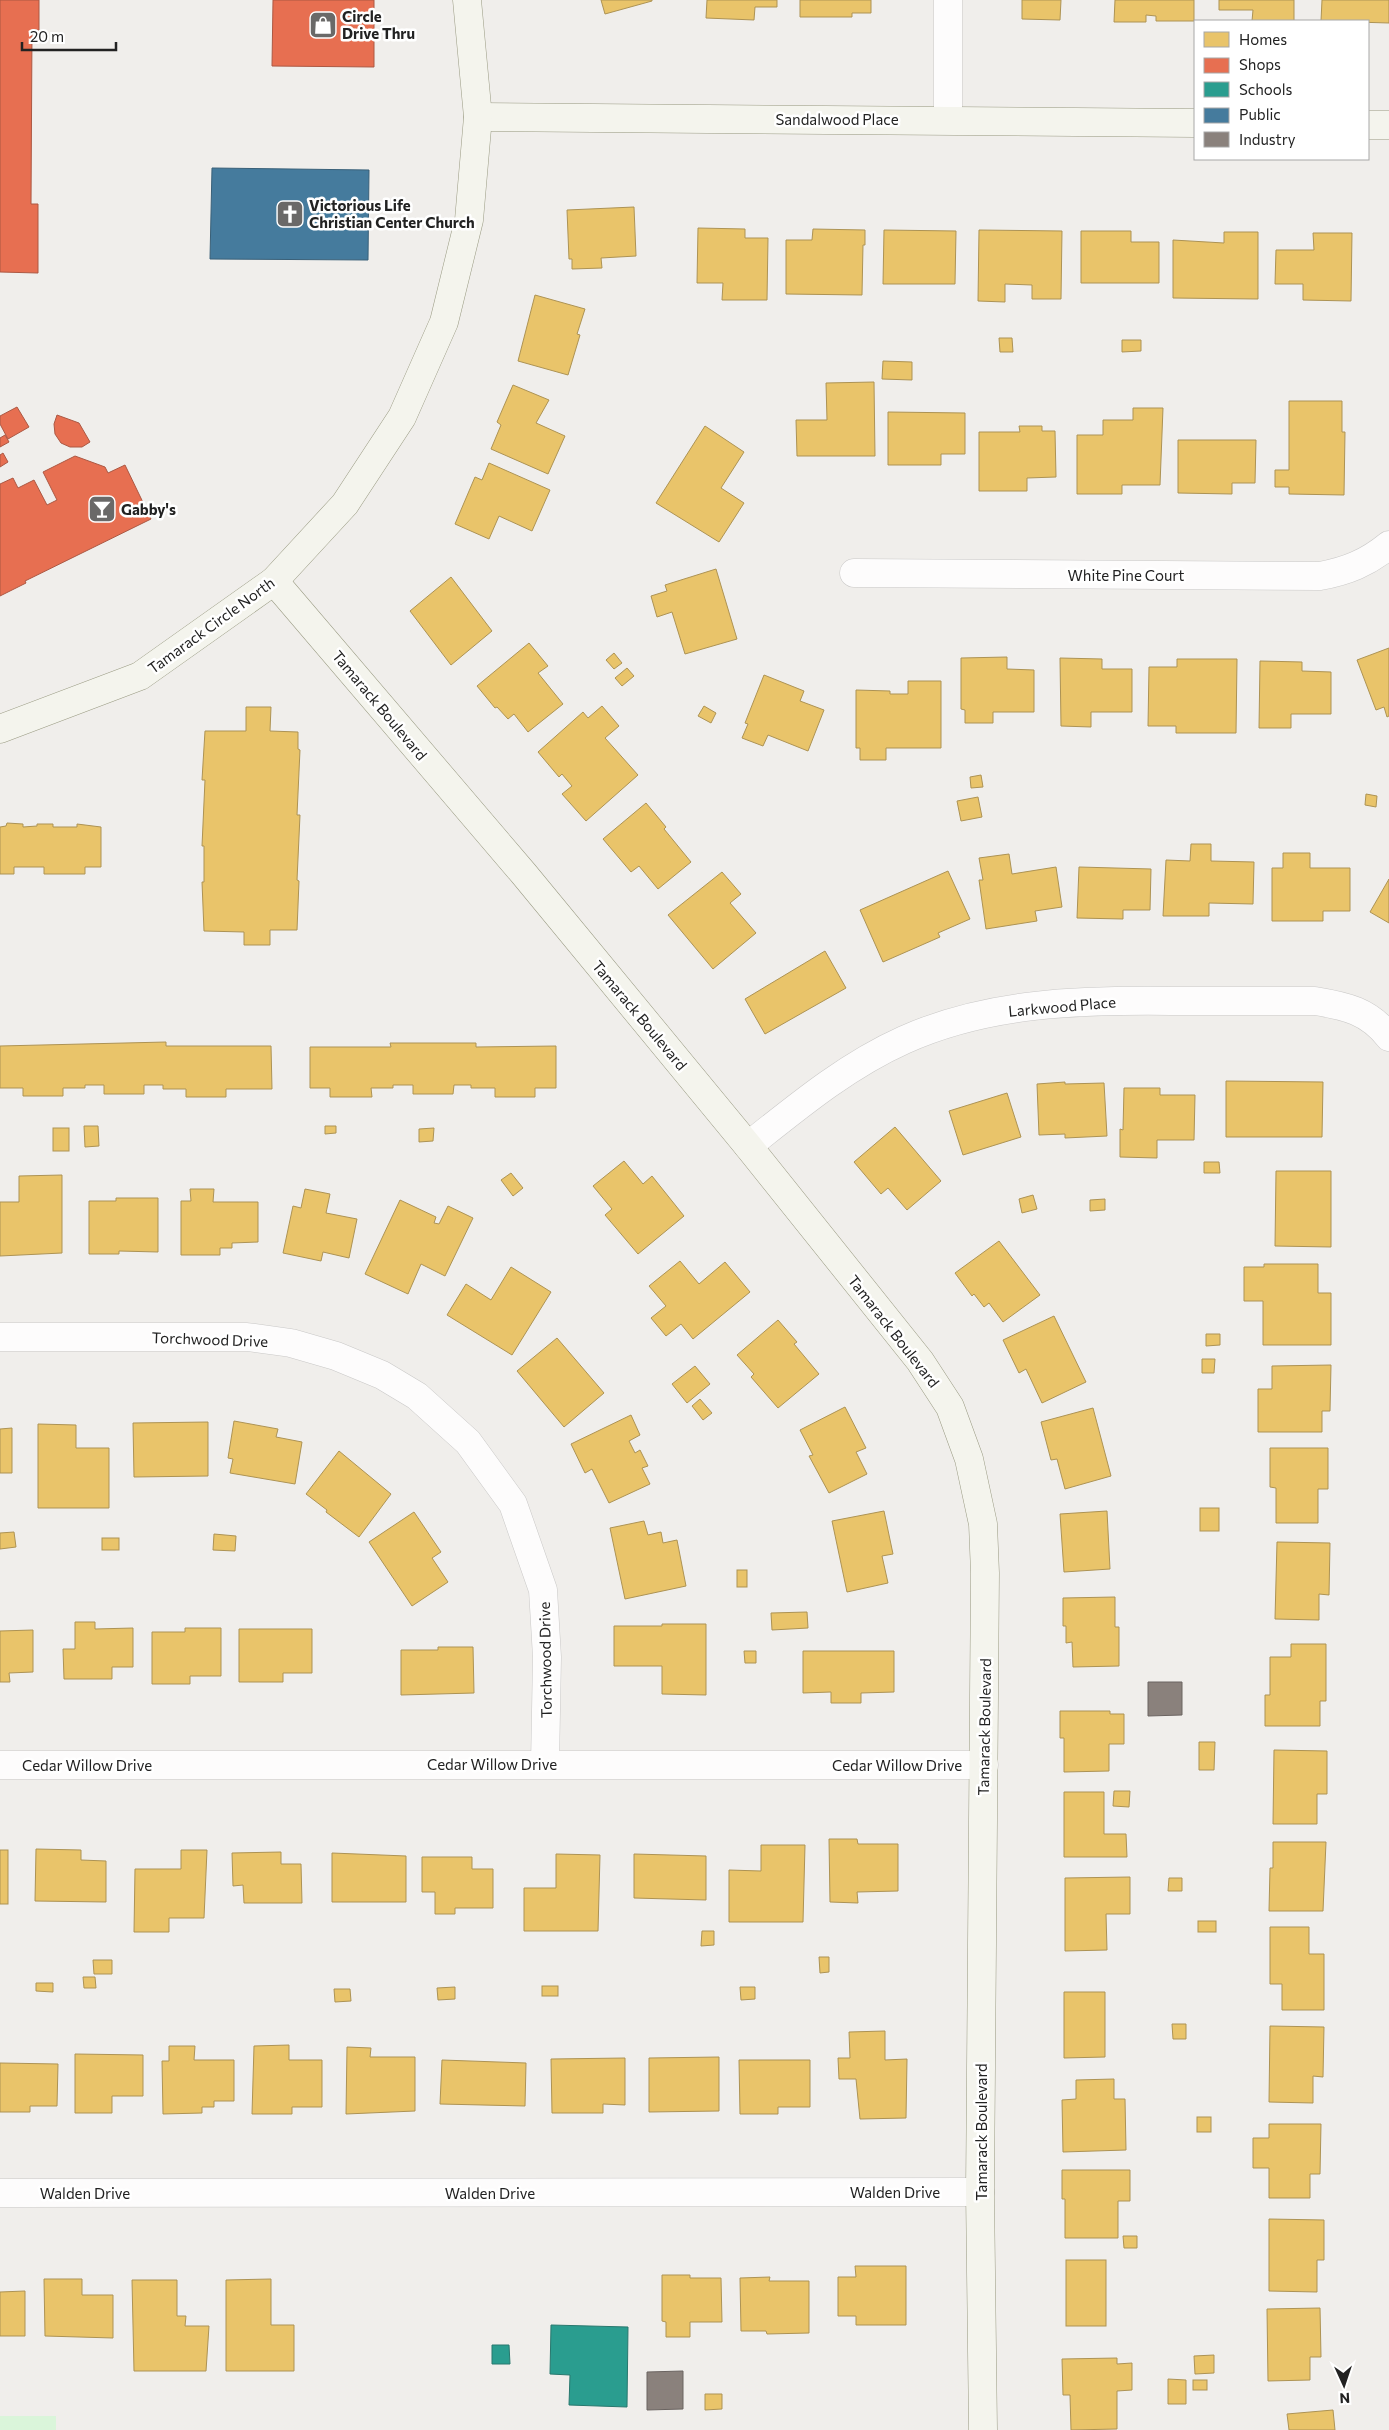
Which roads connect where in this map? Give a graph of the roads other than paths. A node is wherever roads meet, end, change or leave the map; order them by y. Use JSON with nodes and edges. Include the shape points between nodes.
{"nodes":[{"id":1,"x":467,"y":0,"type":"edge"},
{"id":2,"x":948,"y":0,"type":"edge"},
{"id":3,"x":478,"y":117,"type":"junction"},
{"id":4,"x":948,"y":119,"type":"junction"},
{"id":5,"x":1194,"y":123,"type":"edge"},
{"id":6,"x":1369,"y":125,"type":"edge"},
{"id":7,"x":1389,"y":125,"type":"edge"},
{"id":8,"x":1389,"y":545,"type":"edge"},
{"id":9,"x":854,"y":573,"type":"dead end"},
{"id":10,"x":274,"y":581,"type":"junction"},
{"id":11,"x":0,"y":729,"type":"edge"},
{"id":12,"x":1384,"y":1031,"type":"edge"},
{"id":13,"x":748,"y":1146,"type":"junction"},
{"id":14,"x":0,"y":1337,"type":"edge"},
{"id":15,"x":545,"y":1764,"type":"junction"},
{"id":16,"x":0,"y":1765,"type":"edge"},
{"id":17,"x":984,"y":1765,"type":"junction"},
{"id":18,"x":980,"y":2192,"type":"junction"},
{"id":19,"x":0,"y":2193,"type":"edge"},
{"id":20,"x":983,"y":2430,"type":"edge"}],
"edges":[{"from":1,"to":3,"type":"street","name":"Tamarack Circle North"},
{"from":2,"to":4,"type":"street"},
{"from":3,"to":4,"type":"street","name":"Sandalwood Place"},
{"from":3,"to":10,"type":"street","name":"Tamarack Circle North","via":[[469,220],[446,312],[402,417],[345,504]]},
{"from":4,"to":5,"type":"street","name":"Sandalwood Place"},
{"from":6,"to":7,"type":"street"},
{"from":8,"to":9,"type":"street","name":"White Pine Court","via":[[1372,559],[1346,571],[1320,576]]},
{"from":10,"to":11,"type":"street","name":"Tamarack Circle North","via":[[140,676]]},
{"from":10,"to":13,"type":"street","name":"Tamarack Boulevard","via":[[530,882]]},
{"from":12,"to":13,"type":"street","name":"Larkwood Place","via":[[1349,1007],[1315,1001],[1105,1000],[1018,1007],[962,1020],[904,1040],[845,1071]]},
{"from":13,"to":17,"type":"street","name":"Tamarack Boulevard","via":[[920,1361],[950,1407],[970,1459],[983,1524]]},
{"from":14,"to":15,"type":"street","name":"Torchwood Drive","via":[[247,1337],[291,1343],[336,1356],[382,1375],[417,1396],[468,1442],[513,1504],[543,1590],[547,1657]]},
{"from":15,"to":16,"type":"street","name":"Cedar Willow Drive"},
{"from":15,"to":17,"type":"street","name":"Cedar Willow Drive"},
{"from":17,"to":18,"type":"street","name":"Tamarack Boulevard"},
{"from":18,"to":19,"type":"street","name":"Walden Drive"},
{"from":18,"to":20,"type":"street","name":"Tamarack Boulevard"}]}
